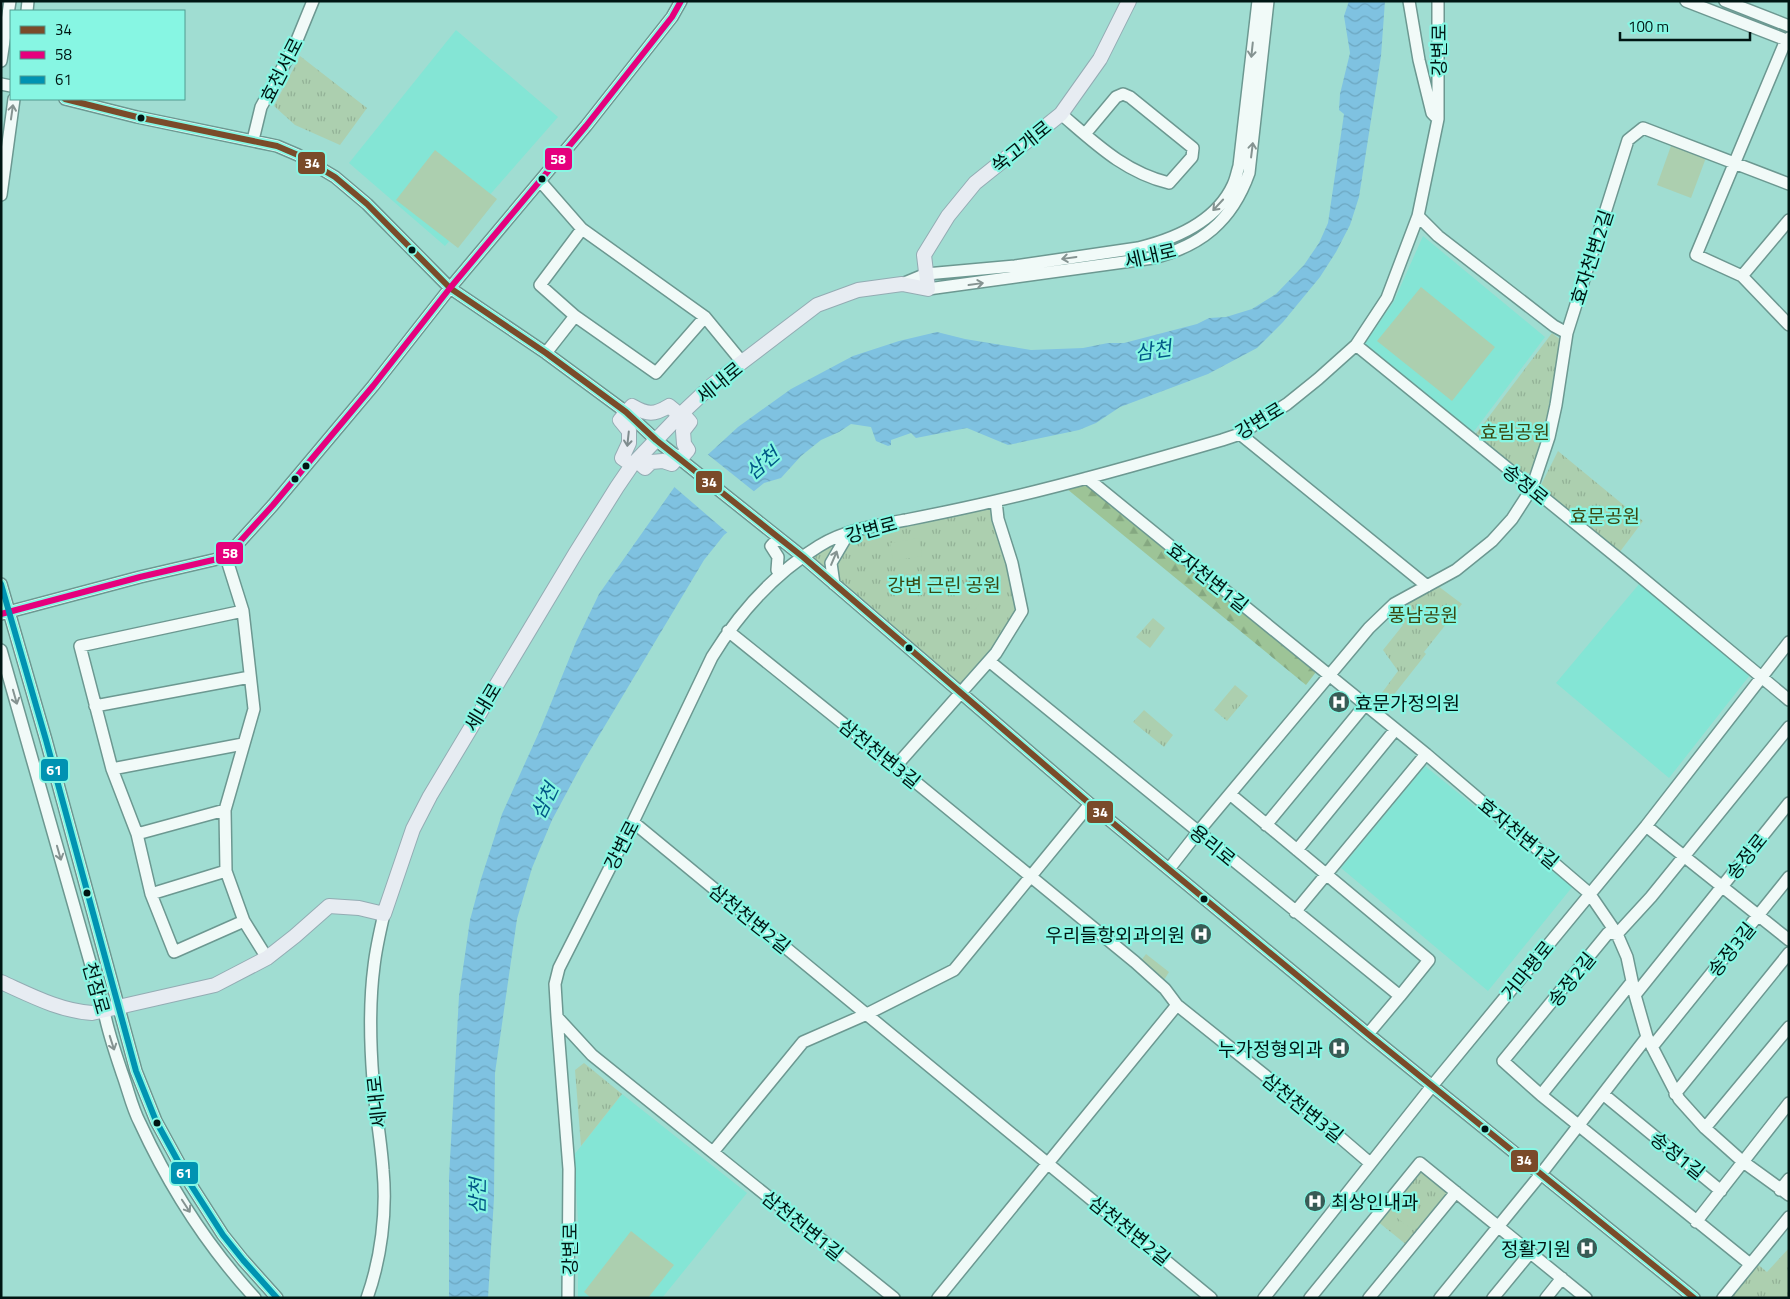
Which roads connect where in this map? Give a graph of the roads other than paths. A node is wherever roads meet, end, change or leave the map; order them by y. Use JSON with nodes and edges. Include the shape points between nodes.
{"nodes":[{"id":1,"x":10,"y":1,"type":"edge"},
{"id":2,"x":313,"y":1,"type":"edge"},
{"id":3,"x":681,"y":1,"type":"edge"},
{"id":4,"x":1129,"y":1,"type":"edge"},
{"id":5,"x":1258,"y":1,"type":"edge"},
{"id":6,"x":1268,"y":1,"type":"edge"},
{"id":7,"x":1409,"y":1,"type":"edge"},
{"id":8,"x":1438,"y":1,"type":"edge"},
{"id":9,"x":1686,"y":1,"type":"edge"},
{"id":10,"x":1725,"y":1,"type":"edge"},
{"id":11,"x":1789,"y":26,"type":"edge"},
{"id":12,"x":1788,"y":39,"type":"edge"},
{"id":13,"x":1,"y":61,"type":"edge"},
{"id":14,"x":14,"y":100,"type":"edge"},
{"id":15,"x":69,"y":100,"type":"edge"},
{"id":16,"x":1061,"y":114,"type":"junction"},
{"id":17,"x":1438,"y":119,"type":"junction"},
{"id":18,"x":1085,"y":134,"type":"junction"},
{"id":19,"x":253,"y":140,"type":"junction"},
{"id":20,"x":1734,"y":162,"type":"junction"},
{"id":21,"x":540,"y":181,"type":"junction"},
{"id":22,"x":1789,"y":184,"type":"edge"},
{"id":23,"x":1,"y":195,"type":"edge"},
{"id":24,"x":1418,"y":216,"type":"junction"},
{"id":25,"x":1789,"y":220,"type":"edge"},
{"id":26,"x":582,"y":229,"type":"junction"},
{"id":27,"x":926,"y":274,"type":"junction"},
{"id":28,"x":1742,"y":276,"type":"junction"},
{"id":29,"x":902,"y":284,"type":"junction"},
{"id":30,"x":450,"y":288,"type":"junction"},
{"id":31,"x":928,"y":289,"type":"junction"},
{"id":32,"x":575,"y":316,"type":"junction"},
{"id":33,"x":705,"y":317,"type":"junction"},
{"id":34,"x":1789,"y":325,"type":"edge"},
{"id":35,"x":1567,"y":334,"type":"junction"},
{"id":36,"x":1356,"y":345,"type":"junction"},
{"id":37,"x":546,"y":353,"type":"junction"},
{"id":38,"x":742,"y":362,"type":"junction"},
{"id":39,"x":626,"y":412,"type":"junction"},
{"id":40,"x":681,"y":414,"type":"junction"},
{"id":41,"x":1240,"y":434,"type":"junction"},
{"id":42,"x":656,"y":440,"type":"junction"},
{"id":43,"x":676,"y":456,"type":"junction"},
{"id":44,"x":635,"y":463,"type":"junction"},
{"id":45,"x":1087,"y":478,"type":"junction"},
{"id":46,"x":1532,"y":488,"type":"junction"},
{"id":47,"x":996,"y":501,"type":"junction"},
{"id":48,"x":848,"y":534,"type":"junction"},
{"id":49,"x":778,"y":538,"type":"junction"},
{"id":50,"x":801,"y":555,"type":"junction"},
{"id":51,"x":226,"y":557,"type":"junction"},
{"id":52,"x":778,"y":572,"type":"junction"},
{"id":53,"x":1,"y":584,"type":"edge"},
{"id":54,"x":834,"y":584,"type":"junction"},
{"id":55,"x":1428,"y":586,"type":"junction"},
{"id":56,"x":243,"y":611,"type":"junction"},
{"id":57,"x":6,"y":614,"type":"edge"},
{"id":58,"x":728,"y":631,"type":"junction"},
{"id":59,"x":1789,"y":642,"type":"edge"},
{"id":60,"x":1,"y":650,"type":"edge"},
{"id":61,"x":989,"y":661,"type":"junction"},
{"id":62,"x":1329,"y":676,"type":"junction"},
{"id":63,"x":250,"y":677,"type":"junction"},
{"id":64,"x":1761,"y":677,"type":"junction"},
{"id":65,"x":961,"y":693,"type":"junction"},
{"id":66,"x":1789,"y":700,"type":"edge"},
{"id":67,"x":1365,"y":705,"type":"junction"},
{"id":68,"x":95,"y":706,"type":"junction"},
{"id":69,"x":1789,"y":728,"type":"edge"},
{"id":70,"x":1395,"y":730,"type":"junction"},
{"id":71,"x":243,"y":744,"type":"junction"},
{"id":72,"x":1426,"y":754,"type":"junction"},
{"id":73,"x":896,"y":766,"type":"junction"},
{"id":74,"x":112,"y":769,"type":"junction"},
{"id":75,"x":1230,"y":794,"type":"junction"},
{"id":76,"x":1789,"y":803,"type":"edge"},
{"id":77,"x":1090,"y":804,"type":"junction"},
{"id":78,"x":225,"y":810,"type":"junction"},
{"id":79,"x":633,"y":822,"type":"junction"},
{"id":80,"x":1266,"y":825,"type":"junction"},
{"id":81,"x":1646,"y":826,"type":"junction"},
{"id":82,"x":1198,"y":832,"type":"junction"},
{"id":83,"x":137,"y":834,"type":"junction"},
{"id":84,"x":1297,"y":850,"type":"junction"},
{"id":85,"x":1685,"y":856,"type":"junction"},
{"id":86,"x":1169,"y":869,"type":"junction"},
{"id":87,"x":226,"y":871,"type":"junction"},
{"id":88,"x":1326,"y":874,"type":"junction"},
{"id":89,"x":1030,"y":876,"type":"junction"},
{"id":90,"x":1789,"y":877,"type":"edge"},
{"id":91,"x":1722,"y":886,"type":"junction"},
{"id":92,"x":1589,"y":893,"type":"junction"},
{"id":93,"x":151,"y":894,"type":"junction"},
{"id":94,"x":1295,"y":912,"type":"junction"},
{"id":95,"x":384,"y":914,"type":"junction"},
{"id":96,"x":1758,"y":915,"type":"junction"},
{"id":97,"x":244,"y":921,"type":"junction"},
{"id":98,"x":1617,"y":934,"type":"junction"},
{"id":99,"x":1789,"y":940,"type":"edge"},
{"id":100,"x":1789,"y":953,"type":"edge"},
{"id":101,"x":267,"y":958,"type":"junction"},
{"id":102,"x":1,"y":982,"type":"edge"},
{"id":103,"x":1631,"y":983,"type":"junction"},
{"id":104,"x":1400,"y":996,"type":"junction"},
{"id":105,"x":1634,"y":996,"type":"junction"},
{"id":106,"x":1177,"y":1005,"type":"junction"},
{"id":107,"x":111,"y":1010,"type":"junction"},
{"id":108,"x":867,"y":1014,"type":"junction"},
{"id":109,"x":557,"y":1017,"type":"junction"},
{"id":110,"x":1789,"y":1027,"type":"edge"},
{"id":111,"x":1528,"y":1031,"type":"joint"},
{"id":112,"x":1368,"y":1034,"type":"junction"},
{"id":113,"x":1650,"y":1042,"type":"junction"},
{"id":114,"x":1432,"y":1086,"type":"junction"},
{"id":115,"x":1603,"y":1094,"type":"junction"},
{"id":116,"x":1675,"y":1094,"type":"junction"},
{"id":117,"x":1541,"y":1095,"type":"junction"},
{"id":118,"x":1789,"y":1103,"type":"edge"},
{"id":119,"x":1579,"y":1125,"type":"junction"},
{"id":120,"x":1705,"y":1128,"type":"junction"},
{"id":121,"x":713,"y":1152,"type":"junction"},
{"id":122,"x":1742,"y":1160,"type":"junction"},
{"id":123,"x":1048,"y":1163,"type":"junction"},
{"id":124,"x":1370,"y":1163,"type":"junction"},
{"id":125,"x":1541,"y":1174,"type":"junction"},
{"id":126,"x":1789,"y":1179,"type":"edge"},
{"id":127,"x":1721,"y":1191,"type":"junction"},
{"id":128,"x":1456,"y":1192,"type":"junction"},
{"id":129,"x":1784,"y":1193,"type":"edge"},
{"id":130,"x":1789,"y":1217,"type":"edge"},
{"id":131,"x":1696,"y":1222,"type":"junction"},
{"id":132,"x":1498,"y":1227,"type":"junction"},
{"id":133,"x":1530,"y":1253,"type":"junction"},
{"id":134,"x":1750,"y":1264,"type":"junction"},
{"id":135,"x":1562,"y":1278,"type":"junction"},
{"id":136,"x":255,"y":1298,"type":"edge"},
{"id":137,"x":277,"y":1298,"type":"edge"},
{"id":138,"x":367,"y":1298,"type":"edge"},
{"id":139,"x":568,"y":1298,"type":"edge"},
{"id":140,"x":894,"y":1298,"type":"edge"},
{"id":141,"x":938,"y":1298,"type":"edge"},
{"id":142,"x":1211,"y":1298,"type":"edge"},
{"id":143,"x":1264,"y":1298,"type":"edge"},
{"id":144,"x":1310,"y":1298,"type":"edge"},
{"id":145,"x":1369,"y":1298,"type":"edge"},
{"id":146,"x":1440,"y":1298,"type":"edge"},
{"id":147,"x":1493,"y":1298,"type":"edge"},
{"id":148,"x":1546,"y":1298,"type":"edge"},
{"id":149,"x":1586,"y":1298,"type":"edge"},
{"id":150,"x":1694,"y":1298,"type":"edge"},
{"id":151,"x":1723,"y":1298,"type":"edge"}],
"edges":[{"from":1,"to":13,"type":"street"},
{"from":2,"to":19,"type":"street","name":"효천서로","via":[[295,45],[261,107]]},
{"from":3,"to":21,"type":"street","via":[[672,17]]},
{"from":4,"to":16,"type":"main road","name":"쑥고개로","via":[[1100,59]]},
{"from":5,"to":27,"type":"street","name":"세내로","one_way":true,"via":[[1239,166],[1233,185],[1222,202],[1206,217],[1186,232],[1138,248],[1015,266]]},
{"from":31,"to":6,"type":"street","name":"세내로","one_way":true,"via":[[1152,258],[1172,253],[1211,232],[1242,193],[1249,173]]},
{"from":7,"to":17,"type":"street","via":[[1432,113]]},
{"from":8,"to":17,"type":"street","name":"강변로"},
{"from":9,"to":12,"type":"street"},
{"from":10,"to":11,"type":"street"},
{"from":12,"to":20,"type":"street"},
{"from":23,"to":14,"type":"street","one_way":true},
{"from":15,"to":19,"type":"street"},
{"from":16,"to":18,"type":"street"},
{"from":16,"to":27,"type":"main road","name":"쑥고개로","via":[[975,183],[948,216],[924,256]]},
{"from":17,"to":24,"type":"street","name":"강변로"},
{"from":18,"to":18,"type":"street","via":[[1111,157],[1169,183],[1192,157],[1193,148],[1123,94],[1116,97]]},
{"from":19,"to":30,"type":"street","via":[[298,155],[335,177],[367,204]]},
{"from":20,"to":22,"type":"street","name":"효자천변2길"},
{"from":20,"to":28,"type":"street","via":[[1696,255]]},
{"from":20,"to":35,"type":"street","name":"효자천변2길","via":[[1643,128],[1628,140]]},
{"from":21,"to":26,"type":"street"},
{"from":21,"to":30,"type":"street"},
{"from":24,"to":35,"type":"street","via":[[1438,236]]},
{"from":24,"to":36,"type":"street","name":"강변로","via":[[1387,298]]},
{"from":25,"to":28,"type":"street"},
{"from":26,"to":32,"type":"street","via":[[540,285]]},
{"from":26,"to":33,"type":"street"},
{"from":27,"to":29,"type":"street","name":"세내로"},
{"from":27,"to":31,"type":"main road","name":"쑥고개로"},
{"from":28,"to":34,"type":"street"},
{"from":29,"to":31,"type":"main road","name":"세내로"},
{"from":29,"to":38,"type":"main road","name":"세내로","via":[[858,290],[817,305]]},
{"from":30,"to":37,"type":"street"},
{"from":30,"to":51,"type":"street","via":[[367,393]]},
{"from":32,"to":33,"type":"street","via":[[656,373]]},
{"from":32,"to":37,"type":"street"},
{"from":33,"to":38,"type":"street"},
{"from":35,"to":46,"type":"street","name":"효자천변2길","via":[[1549,438]]},
{"from":36,"to":41,"type":"street","name":"강변로","via":[[1287,404]]},
{"from":36,"to":46,"type":"street","name":"송정로"},
{"from":37,"to":39,"type":"street"},
{"from":38,"to":40,"type":"main road","name":"세내로"},
{"from":39,"to":40,"type":"main road","via":[[632,406],[643,413],[657,413],[669,406]]},
{"from":39,"to":42,"type":"street"},
{"from":39,"to":44,"type":"main road","one_way":true,"via":[[620,420],[629,431],[629,443],[622,458]]},
{"from":40,"to":42,"type":"main road","name":"세내로"},
{"from":40,"to":43,"type":"main road","via":[[690,422],[683,432],[688,450]]},
{"from":41,"to":45,"type":"street","name":"강변로"},
{"from":41,"to":55,"type":"street"},
{"from":42,"to":43,"type":"street"},
{"from":42,"to":44,"type":"main road","name":"세내로"},
{"from":43,"to":44,"type":"main road","via":[[672,464],[651,462],[645,468]]},
{"from":43,"to":49,"type":"street"},
{"from":44,"to":95,"type":"main road","name":"세내로","via":[[575,554],[430,796],[413,829]]},
{"from":45,"to":47,"type":"street","name":"강변로"},
{"from":45,"to":62,"type":"street","name":"효자천변1길"},
{"from":46,"to":55,"type":"street","via":[[1512,519],[1492,541],[1456,570]]},
{"from":46,"to":64,"type":"street","name":"송정로"},
{"from":47,"to":48,"type":"street","name":"강변로"},
{"from":47,"to":61,"type":"street","via":[[1022,611]]},
{"from":48,"to":50,"type":"street","name":"강변로"},
{"from":54,"to":48,"type":"street","one_way":true,"via":[[831,563]]},
{"from":49,"to":50,"type":"street"},
{"from":49,"to":52,"type":"street","via":[[771,546],[778,556]]},
{"from":50,"to":52,"type":"street","name":"강변로"},
{"from":50,"to":54,"type":"street"},
{"from":51,"to":56,"type":"street"},
{"from":51,"to":57,"type":"street"},
{"from":52,"to":58,"type":"street","name":"강변로"},
{"from":53,"to":57,"type":"street","name":"천잠로"},
{"from":54,"to":65,"type":"street"},
{"from":55,"to":62,"type":"street","via":[[1394,604]]},
{"from":56,"to":63,"type":"street"},
{"from":56,"to":68,"type":"street","via":[[80,646]]},
{"from":57,"to":107,"type":"street","name":"천잠로","via":[[101,940]]},
{"from":58,"to":73,"type":"street","name":"삼천천변3길"},
{"from":58,"to":79,"type":"street","name":"강변로","via":[[712,657]]},
{"from":59,"to":64,"type":"street","name":"거마평로"},
{"from":60,"to":107,"type":"street","name":"천잠로","one_way":true},
{"from":61,"to":65,"type":"street"},
{"from":61,"to":82,"type":"street","name":"용리로"},
{"from":62,"to":67,"type":"street","name":"효자천변1길"},
{"from":62,"to":75,"type":"street"},
{"from":63,"to":68,"type":"street"},
{"from":63,"to":71,"type":"street","via":[[254,709]]},
{"from":64,"to":66,"type":"street","name":"송정로"},
{"from":64,"to":81,"type":"street","name":"거마평로"},
{"from":65,"to":73,"type":"street"},
{"from":65,"to":77,"type":"street"},
{"from":67,"to":70,"type":"street","name":"효자천변1길"},
{"from":67,"to":80,"type":"street"},
{"from":68,"to":74,"type":"street"},
{"from":69,"to":85,"type":"street"},
{"from":70,"to":72,"type":"street","name":"효자천변1길"},
{"from":70,"to":84,"type":"street"},
{"from":71,"to":74,"type":"street"},
{"from":71,"to":78,"type":"street"},
{"from":72,"to":88,"type":"street"},
{"from":72,"to":92,"type":"street","name":"효자천변1길"},
{"from":73,"to":89,"type":"street","name":"삼천천변3길"},
{"from":74,"to":83,"type":"street"},
{"from":75,"to":80,"type":"street"},
{"from":75,"to":82,"type":"street"},
{"from":76,"to":91,"type":"street","name":"송정로"},
{"from":77,"to":86,"type":"street"},
{"from":77,"to":89,"type":"street"},
{"from":78,"to":83,"type":"street"},
{"from":78,"to":87,"type":"street"},
{"from":79,"to":108,"type":"street","name":"삼천천변2길"},
{"from":79,"to":109,"type":"street","name":"강변로","via":[[559,968],[555,984]]},
{"from":80,"to":84,"type":"street"},
{"from":81,"to":85,"type":"street","name":"송정3길"},
{"from":81,"to":92,"type":"street","name":"거마평로"},
{"from":82,"to":86,"type":"street"},
{"from":82,"to":94,"type":"street","name":"용리로"},
{"from":83,"to":93,"type":"street"},
{"from":84,"to":88,"type":"street"},
{"from":85,"to":91,"type":"street","name":"송정3길"},
{"from":85,"to":98,"type":"street","name":"송정2길"},
{"from":86,"to":112,"type":"street"},
{"from":87,"to":93,"type":"street"},
{"from":87,"to":97,"type":"street"},
{"from":88,"to":94,"type":"street"},
{"from":88,"to":104,"type":"street","via":[[1429,960]]},
{"from":89,"to":106,"type":"street","name":"삼천천변3길","via":[[1147,973]]},
{"from":89,"to":108,"type":"street","via":[[954,970]]},
{"from":90,"to":96,"type":"street"},
{"from":91,"to":96,"type":"street","name":"송정3길"},
{"from":91,"to":105,"type":"street"},
{"from":92,"to":98,"type":"street","name":"송정2길"},
{"from":92,"to":114,"type":"street","name":"거마평로"},
{"from":93,"to":97,"type":"street","via":[[174,952]]},
{"from":94,"to":104,"type":"street","name":"용리로"},
{"from":95,"to":101,"type":"main road","name":"천잠로","via":[[329,906]]},
{"from":95,"to":138,"type":"street","name":"세내로","via":[[374,965],[370,1015],[384,1196],[380,1241]]},
{"from":96,"to":99,"type":"street","name":"송정3길"},
{"from":96,"to":113,"type":"street","name":"송정3길"},
{"from":97,"to":101,"type":"street"},
{"from":98,"to":103,"type":"street","name":"송정2길","via":[[1627,957]]},
{"from":98,"to":111,"type":"street","name":"송정2길","via":[[1608,933]]},
{"from":100,"to":116,"type":"street"},
{"from":101,"to":107,"type":"main road","name":"천잠로","via":[[215,985]]},
{"from":102,"to":107,"type":"main road","via":[[77,1012]]},
{"from":103,"to":105,"type":"street","name":"송정2길"},
{"from":103,"to":117,"type":"street"},
{"from":104,"to":112,"type":"street"},
{"from":105,"to":113,"type":"street","name":"송정2길"},
{"from":106,"to":123,"type":"street"},
{"from":106,"to":124,"type":"street","name":"삼천천변3길"},
{"from":107,"to":136,"type":"street","name":"천잠로","one_way":true,"via":[[108,1030],[139,1122],[203,1234],[229,1270]]},
{"from":107,"to":137,"type":"street","name":"천잠로","via":[[160,1129],[191,1185],[223,1235]]},
{"from":108,"to":121,"type":"street","via":[[804,1042]]},
{"from":108,"to":123,"type":"street","name":"삼천천변2길"},
{"from":109,"to":121,"type":"street","name":"삼천천변1길","via":[[592,1055]]},
{"from":109,"to":139,"type":"street","name":"강변로","via":[[569,1169]]},
{"from":110,"to":120,"type":"street"},
{"from":111,"to":117,"type":"street","name":"송정1길","via":[[1503,1061]]},
{"from":112,"to":114,"type":"street"},
{"from":113,"to":115,"type":"street"},
{"from":113,"to":116,"type":"street","name":"송정2길"},
{"from":114,"to":124,"type":"street","name":"거마평로"},
{"from":114,"to":125,"type":"street"},
{"from":115,"to":119,"type":"street"},
{"from":115,"to":127,"type":"street","name":"송정1길"},
{"from":116,"to":120,"type":"street","name":"송정2길"},
{"from":117,"to":119,"type":"street","name":"송정1길"},
{"from":118,"to":122,"type":"street"},
{"from":119,"to":125,"type":"street"},
{"from":119,"to":131,"type":"street","name":"송정1길"},
{"from":120,"to":122,"type":"street","name":"송정2길"},
{"from":121,"to":140,"type":"street","name":"삼천천변1길"},
{"from":122,"to":127,"type":"street"},
{"from":122,"to":129,"type":"street","name":"송정2길"},
{"from":123,"to":141,"type":"street"},
{"from":123,"to":142,"type":"street","name":"삼천천변2길"},
{"from":124,"to":143,"type":"street","name":"거마평로"},
{"from":125,"to":132,"type":"street"},
{"from":125,"to":150,"type":"street"},
{"from":126,"to":129,"type":"street","name":"송정2길"},
{"from":127,"to":131,"type":"street","name":"송정1길"},
{"from":128,"to":132,"type":"street"},
{"from":128,"to":144,"type":"street","via":[[1420,1163]]},
{"from":128,"to":145,"type":"street"},
{"from":130,"to":134,"type":"street"},
{"from":131,"to":134,"type":"street","name":"송정1길"},
{"from":132,"to":133,"type":"street"},
{"from":132,"to":146,"type":"street"},
{"from":133,"to":135,"type":"street"},
{"from":133,"to":147,"type":"street"},
{"from":134,"to":151,"type":"street"},
{"from":135,"to":148,"type":"street"},
{"from":135,"to":149,"type":"street"}]}
